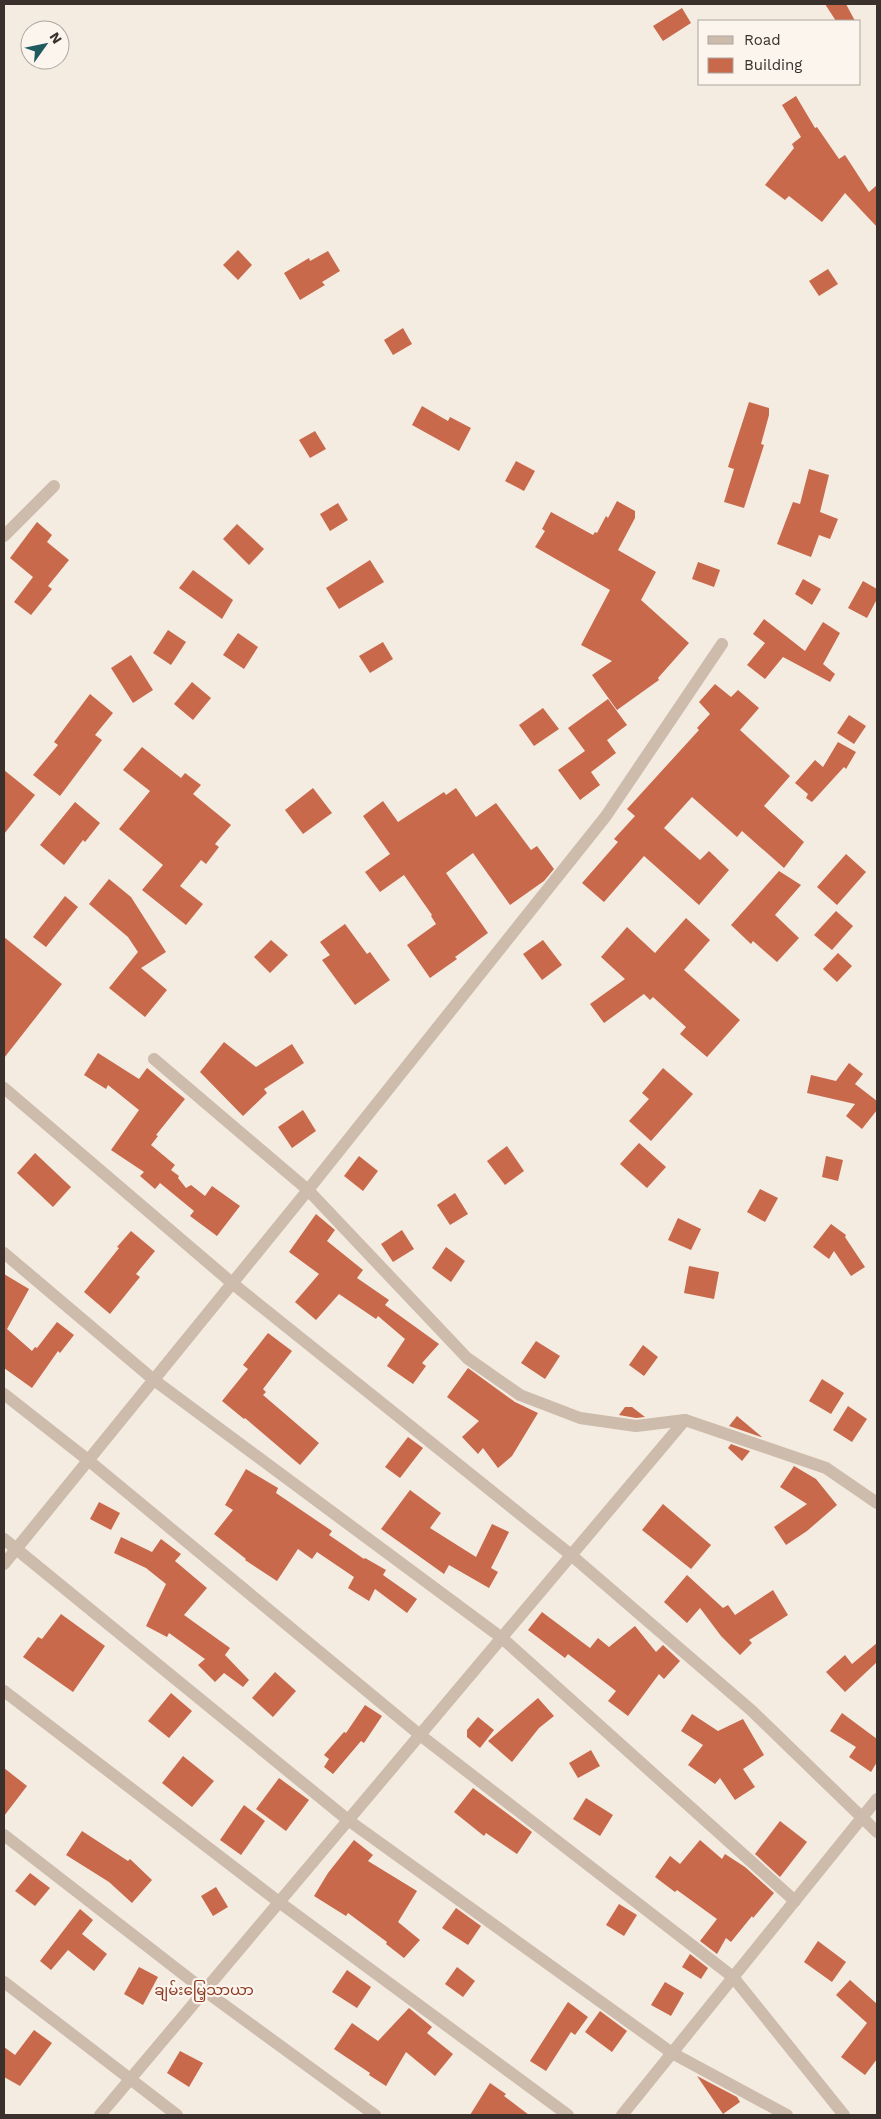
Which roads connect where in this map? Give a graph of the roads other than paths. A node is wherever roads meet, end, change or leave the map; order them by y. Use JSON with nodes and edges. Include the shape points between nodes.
{"nodes":[{"id":1,"x":54,"y":486,"type":"dead end"},
{"id":2,"x":4,"y":536,"type":"edge"},
{"id":3,"x":722,"y":644,"type":"dead end"},
{"id":4,"x":154,"y":1059,"type":"dead end"},
{"id":5,"x":4,"y":1088,"type":"edge"},
{"id":6,"x":308,"y":1190,"type":"junction"},
{"id":7,"x":4,"y":1254,"type":"edge"},
{"id":8,"x":232,"y":1283,"type":"junction"},
{"id":9,"x":154,"y":1380,"type":"junction"},
{"id":10,"x":4,"y":1394,"type":"edge"},
{"id":11,"x":685,"y":1420,"type":"junction"},
{"id":12,"x":88,"y":1460,"type":"junction"},
{"id":13,"x":877,"y":1503,"type":"edge"},
{"id":14,"x":4,"y":1539,"type":"edge"},
{"id":15,"x":16,"y":1549,"type":"junction"},
{"id":16,"x":571,"y":1555,"type":"junction"},
{"id":17,"x":4,"y":1564,"type":"edge"},
{"id":18,"x":502,"y":1638,"type":"junction"},
{"id":19,"x":4,"y":1691,"type":"edge"},
{"id":20,"x":420,"y":1734,"type":"junction"},
{"id":21,"x":877,"y":1799,"type":"edge"},
{"id":22,"x":862,"y":1818,"type":"junction"},
{"id":23,"x":348,"y":1820,"type":"junction"},
{"id":24,"x":877,"y":1832,"type":"edge"},
{"id":25,"x":4,"y":1835,"type":"edge"},
{"id":26,"x":795,"y":1900,"type":"junction"},
{"id":27,"x":280,"y":1902,"type":"junction"},
{"id":28,"x":733,"y":1977,"type":"junction"},
{"id":29,"x":4,"y":1982,"type":"edge"},
{"id":30,"x":205,"y":1990,"type":"junction"},
{"id":31,"x":672,"y":2053,"type":"junction"},
{"id":32,"x":130,"y":2080,"type":"junction"},
{"id":33,"x":100,"y":2115,"type":"edge"},
{"id":34,"x":177,"y":2115,"type":"edge"},
{"id":35,"x":375,"y":2115,"type":"edge"},
{"id":36,"x":568,"y":2115,"type":"edge"},
{"id":37,"x":622,"y":2115,"type":"edge"},
{"id":38,"x":787,"y":2115,"type":"edge"},
{"id":39,"x":844,"y":2115,"type":"edge"}],
"edges":[{"from":1,"to":2,"type":"street"},
{"from":3,"to":6,"type":"street","via":[[606,816]]},
{"from":4,"to":6,"type":"street"},
{"from":5,"to":8,"type":"street"},
{"from":6,"to":8,"type":"street"},
{"from":6,"to":11,"type":"street","via":[[468,1358],[520,1396],[580,1418],[636,1426]]},
{"from":7,"to":9,"type":"street"},
{"from":8,"to":9,"type":"street"},
{"from":8,"to":16,"type":"street"},
{"from":9,"to":12,"type":"street"},
{"from":9,"to":18,"type":"street"},
{"from":10,"to":12,"type":"street"},
{"from":11,"to":13,"type":"street","via":[[826,1468]]},
{"from":11,"to":16,"type":"street"},
{"from":12,"to":15,"type":"street"},
{"from":12,"to":20,"type":"street"},
{"from":14,"to":15,"type":"street"},
{"from":15,"to":17,"type":"street"},
{"from":15,"to":23,"type":"street"},
{"from":16,"to":18,"type":"street"},
{"from":16,"to":22,"type":"street","via":[[751,1710]]},
{"from":18,"to":20,"type":"street"},
{"from":18,"to":26,"type":"street"},
{"from":19,"to":27,"type":"street"},
{"from":20,"to":23,"type":"street"},
{"from":20,"to":28,"type":"street"},
{"from":21,"to":22,"type":"street"},
{"from":22,"to":24,"type":"street"},
{"from":22,"to":26,"type":"street"},
{"from":23,"to":27,"type":"street"},
{"from":23,"to":31,"type":"street"},
{"from":25,"to":30,"type":"street"},
{"from":26,"to":28,"type":"street"},
{"from":27,"to":30,"type":"street"},
{"from":27,"to":36,"type":"street"},
{"from":28,"to":31,"type":"street"},
{"from":28,"to":39,"type":"street"},
{"from":29,"to":32,"type":"street"},
{"from":30,"to":32,"type":"street"},
{"from":30,"to":35,"type":"street"},
{"from":31,"to":37,"type":"street"},
{"from":31,"to":38,"type":"street"},
{"from":32,"to":33,"type":"street"},
{"from":32,"to":34,"type":"street"}]}
